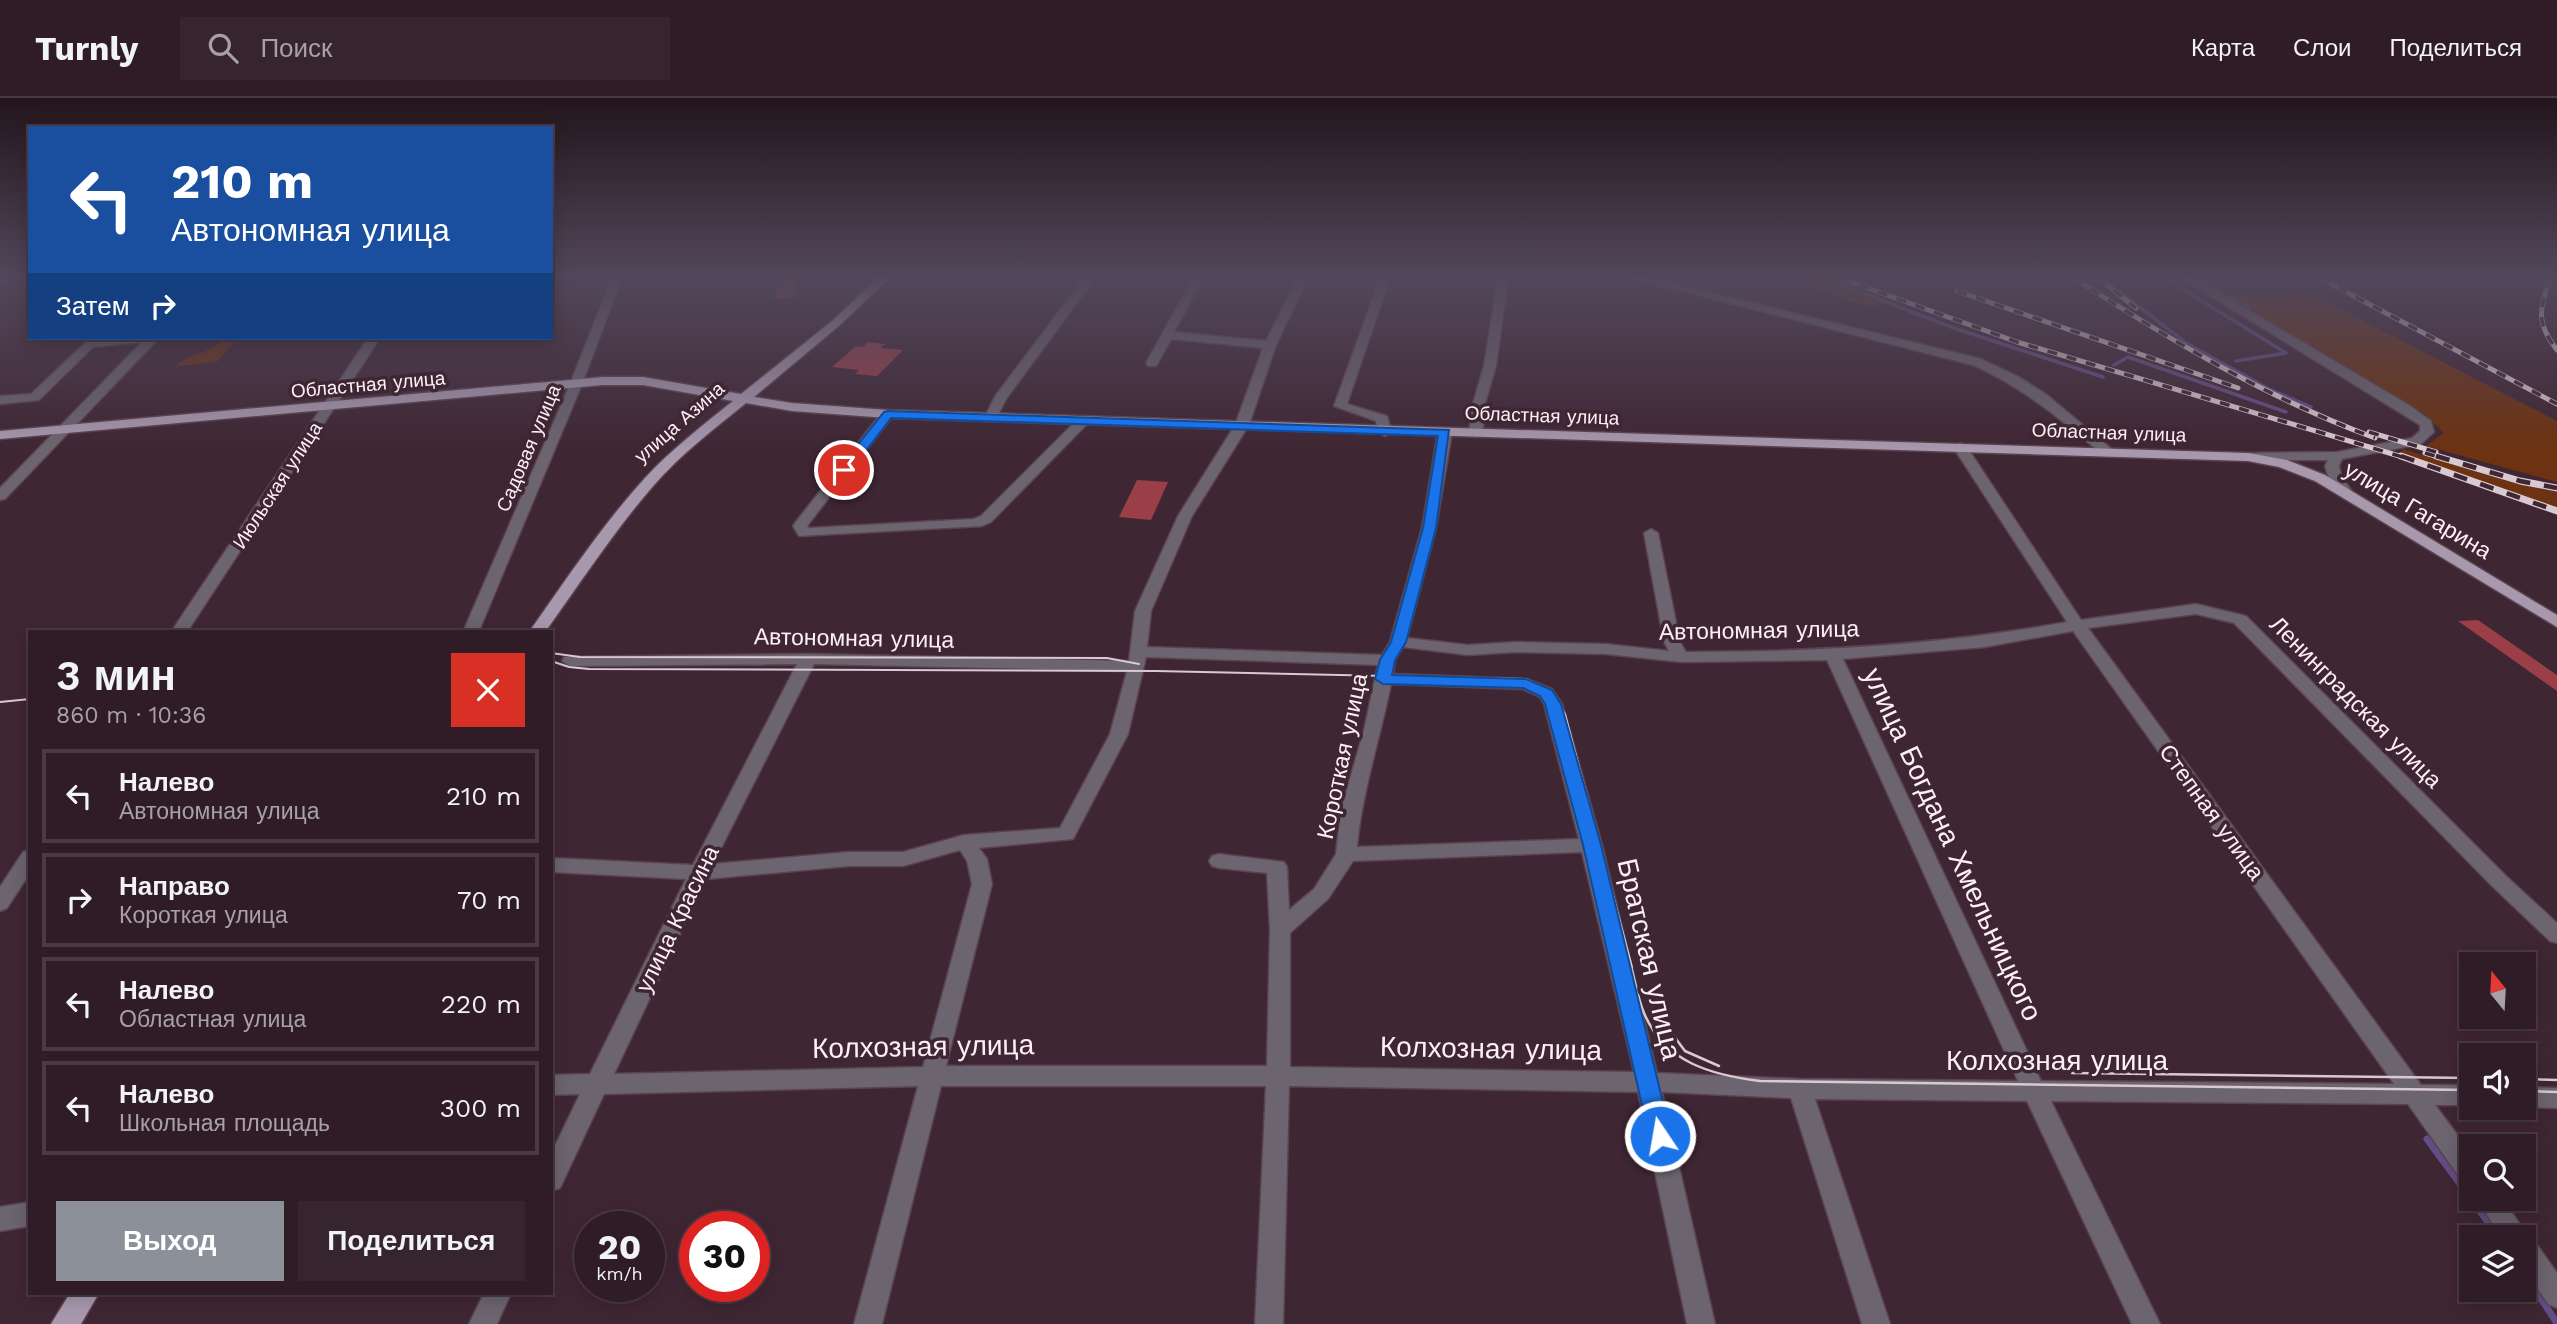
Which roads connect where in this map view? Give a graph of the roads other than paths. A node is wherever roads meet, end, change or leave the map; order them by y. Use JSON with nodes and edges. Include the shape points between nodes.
{"nodes":[{"id":1,"x":594,"y":335,"type":"edge"},
{"id":2,"x":821,"y":335,"type":"edge"},
{"id":3,"x":1047,"y":335,"type":"edge"},
{"id":4,"x":1168,"y":335,"type":"edge"},
{"id":5,"x":1170,"y":335,"type":"edge"},
{"id":6,"x":1275,"y":335,"type":"edge"},
{"id":7,"x":1365,"y":335,"type":"edge"},
{"id":8,"x":1495,"y":335,"type":"edge"},
{"id":9,"x":1874,"y":335,"type":"edge"},
{"id":10,"x":2282,"y":335,"type":"edge"},
{"id":11,"x":114,"y":340,"type":"edge"},
{"id":12,"x":151,"y":340,"type":"edge"},
{"id":13,"x":373,"y":340,"type":"edge"},
{"id":14,"x":94,"y":341,"type":"edge"},
{"id":15,"x":1270,"y":345,"type":"junction"},
{"id":16,"x":1152,"y":363,"type":"dead end"},
{"id":17,"x":575,"y":384,"type":"junction"},
{"id":18,"x":746,"y":398,"type":"junction"},
{"id":19,"x":0,"y":400,"type":"edge"},
{"id":20,"x":327,"y":407,"type":"junction"},
{"id":21,"x":888,"y":414,"type":"junction"},
{"id":22,"x":990,"y":418,"type":"junction"},
{"id":23,"x":1083,"y":422,"type":"junction"},
{"id":24,"x":1242,"y":425,"type":"junction"},
{"id":25,"x":66,"y":429,"type":"junction"},
{"id":26,"x":1385,"y":432,"type":"junction"},
{"id":27,"x":1445,"y":432,"type":"junction"},
{"id":28,"x":1476,"y":433,"type":"junction"},
{"id":29,"x":0,"y":435,"type":"edge"},
{"id":30,"x":1960,"y":447,"type":"junction"},
{"id":31,"x":2107,"y":452,"type":"junction"},
{"id":32,"x":2337,"y":456,"type":"junction"},
{"id":33,"x":2248,"y":457,"type":"junction"},
{"id":34,"x":2347,"y":494,"type":"junction"},
{"id":35,"x":0,"y":495,"type":"edge"},
{"id":36,"x":1651,"y":533,"type":"dead end"},
{"id":37,"x":2557,"y":622,"type":"edge"},
{"id":38,"x":2077,"y":625,"type":"junction"},
{"id":39,"x":180,"y":630,"type":"edge"},
{"id":40,"x":471,"y":630,"type":"edge"},
{"id":41,"x":538,"y":630,"type":"edge"},
{"id":42,"x":1398,"y":642,"type":"junction"},
{"id":43,"x":1833,"y":655,"type":"junction"},
{"id":44,"x":1681,"y":657,"type":"junction"},
{"id":45,"x":807,"y":659,"type":"junction"},
{"id":46,"x":1137,"y":659,"type":"junction"},
{"id":47,"x":570,"y":661,"type":"dead end"},
{"id":48,"x":1385,"y":670,"type":"junction"},
{"id":49,"x":964,"y":842,"type":"junction"},
{"id":50,"x":1592,"y":845,"type":"junction"},
{"id":51,"x":1346,"y":854,"type":"junction"},
{"id":52,"x":28,"y":860,"type":"edge"},
{"id":53,"x":1219,"y":861,"type":"dead end"},
{"id":54,"x":553,"y":865,"type":"edge"},
{"id":55,"x":699,"y":872,"type":"junction"},
{"id":56,"x":0,"y":903,"type":"edge"},
{"id":57,"x":1279,"y":930,"type":"junction"},
{"id":58,"x":2557,"y":935,"type":"edge"},
{"id":59,"x":931,"y":1076,"type":"junction"},
{"id":60,"x":1278,"y":1076,"type":"junction"},
{"id":61,"x":1649,"y":1082,"type":"junction"},
{"id":62,"x":597,"y":1084,"type":"junction"},
{"id":63,"x":553,"y":1085,"type":"edge"},
{"id":64,"x":1800,"y":1089,"type":"junction"},
{"id":65,"x":2034,"y":1091,"type":"junction"},
{"id":66,"x":2415,"y":1094,"type":"junction"},
{"id":67,"x":2459,"y":1095,"type":"edge"},
{"id":68,"x":2459,"y":1156,"type":"edge"},
{"id":69,"x":553,"y":1176,"type":"edge"},
{"id":70,"x":28,"y":1214,"type":"edge"},
{"id":71,"x":0,"y":1219,"type":"edge"},
{"id":72,"x":2536,"y":1265,"type":"edge"},
{"id":73,"x":85,"y":1295,"type":"edge"},
{"id":74,"x":497,"y":1295,"type":"edge"},
{"id":75,"x":2557,"y":1296,"type":"edge"},
{"id":76,"x":65,"y":1324,"type":"edge"},
{"id":77,"x":483,"y":1324,"type":"edge"},
{"id":78,"x":868,"y":1324,"type":"edge"},
{"id":79,"x":1269,"y":1324,"type":"edge"},
{"id":80,"x":1701,"y":1324,"type":"edge"},
{"id":81,"x":1876,"y":1324,"type":"edge"},
{"id":82,"x":2146,"y":1324,"type":"edge"}],
"edges":[{"from":1,"to":17,"type":"street","name":"Садовая улица"},
{"from":2,"to":18,"type":"main road","name":"улица Азина"},
{"from":3,"to":22,"type":"street"},
{"from":4,"to":16,"type":"street"},
{"from":5,"to":15,"type":"street"},
{"from":6,"to":15,"type":"street"},
{"from":7,"to":26,"type":"street","via":[[1340,406],[1381,419]]},
{"from":8,"to":28,"type":"street"},
{"from":9,"to":31,"type":"street","via":[[1978,362],[2015,380]]},
{"from":10,"to":32,"type":"street","via":[[2426,424],[2427,432],[2416,441]]},
{"from":11,"to":14,"type":"street"},
{"from":12,"to":25,"type":"street"},
{"from":13,"to":20,"type":"street","name":"Июльская улица"},
{"from":14,"to":19,"type":"street","via":[[35,397]]},
{"from":15,"to":24,"type":"street"},
{"from":17,"to":18,"type":"main road","name":"Областная улица","via":[[643,381]]},
{"from":17,"to":20,"type":"main road","name":"Областная улица"},
{"from":17,"to":40,"type":"street","name":"Садовая улица"},
{"from":18,"to":21,"type":"main road","name":"Областная улица","via":[[792,407]]},
{"from":18,"to":41,"type":"main road","name":"улица Азина","via":[[651,480]]},
{"from":20,"to":25,"type":"main road","name":"Областная улица"},
{"from":20,"to":39,"type":"street","name":"Июльская улица"},
{"from":21,"to":22,"type":"main road","name":"Областная улица"},
{"from":21,"to":23,"type":"street","via":[[800,526],[804,533],[977,523]]},
{"from":22,"to":23,"type":"main road","name":"Областная улица"},
{"from":23,"to":24,"type":"main road","name":"Областная улица"},
{"from":24,"to":26,"type":"main road","name":"Областная улица"},
{"from":24,"to":46,"type":"street","via":[[1185,516],[1143,611]]},
{"from":25,"to":29,"type":"main road","name":"Областная улица"},
{"from":25,"to":35,"type":"street"},
{"from":26,"to":27,"type":"main road","name":"Областная улица"},
{"from":27,"to":28,"type":"main road","name":"Областная улица"},
{"from":27,"to":42,"type":"street","name":"Короткая улица","via":[[1429,528]]},
{"from":28,"to":30,"type":"main road","name":"Областная улица"},
{"from":30,"to":31,"type":"main road","name":"Областная улица"},
{"from":30,"to":38,"type":"street","name":"Степная улица"},
{"from":31,"to":33,"type":"main road","name":"Областная улица"},
{"from":32,"to":33,"type":"street"},
{"from":32,"to":34,"type":"street","via":[[2332,466],[2335,478]]},
{"from":33,"to":34,"type":"main road","name":"улица Гагарина","via":[[2299,469]]},
{"from":34,"to":37,"type":"main road","name":"улица Гагарина"},
{"from":36,"to":44,"type":"street","via":[[1672,642]]},
{"from":38,"to":43,"type":"street","name":"Автономная улица","via":[[1985,642]]},
{"from":38,"to":58,"type":"street","name":"Ленинградская улица","via":[[2196,609],[2240,619]]},
{"from":38,"to":66,"type":"street","name":"Степная улица"},
{"from":42,"to":44,"type":"street","name":"Автономная улица","via":[[1468,650],[1606,649]]},
{"from":42,"to":48,"type":"street","name":"Короткая улица"},
{"from":43,"to":44,"type":"street","name":"Автономная улица"},
{"from":43,"to":65,"type":"street","name":"улица Богдана Хмельницкого"},
{"from":45,"to":46,"type":"street","name":"Автономная улица"},
{"from":45,"to":47,"type":"street","name":"Автономная улица"},
{"from":45,"to":55,"type":"street","name":"улица Красина"},
{"from":46,"to":48,"type":"street","name":"Автономная улица"},
{"from":46,"to":49,"type":"street","via":[[1119,734],[1066,834]]},
{"from":48,"to":50,"type":"street","name":"Братская улица","via":[[1526,684],[1546,693],[1553,704]]},
{"from":48,"to":51,"type":"street","name":"Короткая улица","via":[[1351,810]]},
{"from":49,"to":55,"type":"street","via":[[903,859]]},
{"from":49,"to":59,"type":"street","via":[[977,859],[982,884]]},
{"from":50,"to":51,"type":"street"},
{"from":50,"to":61,"type":"street","name":"Братская улица"},
{"from":51,"to":57,"type":"street","name":"Короткая улица","via":[[1321,894]]},
{"from":52,"to":56,"type":"street"},
{"from":53,"to":57,"type":"street","via":[[1277,867]]},
{"from":54,"to":55,"type":"street"},
{"from":55,"to":62,"type":"street","name":"улица Красина"},
{"from":57,"to":60,"type":"street"},
{"from":59,"to":60,"type":"street","name":"Колхозная улица"},
{"from":59,"to":62,"type":"street","name":"Колхозная улица"},
{"from":59,"to":78,"type":"street"},
{"from":60,"to":61,"type":"street","name":"Колхозная улица"},
{"from":60,"to":79,"type":"street"},
{"from":61,"to":64,"type":"street","name":"Колхозная улица"},
{"from":61,"to":80,"type":"street","name":"Братская улица"},
{"from":62,"to":63,"type":"street","name":"Колхозная улица"},
{"from":62,"to":69,"type":"street","name":"улица Красина"},
{"from":64,"to":65,"type":"street","name":"Колхозная улица"},
{"from":64,"to":81,"type":"street"},
{"from":65,"to":66,"type":"street","name":"Колхозная улица"},
{"from":65,"to":82,"type":"street","name":"улица Богдана Хмельницкого"},
{"from":66,"to":67,"type":"street","name":"Колхозная улица"},
{"from":66,"to":68,"type":"street","name":"Степная улица"},
{"from":70,"to":71,"type":"street"},
{"from":72,"to":75,"type":"street"},
{"from":73,"to":76,"type":"main road"},
{"from":74,"to":77,"type":"street"}]}
